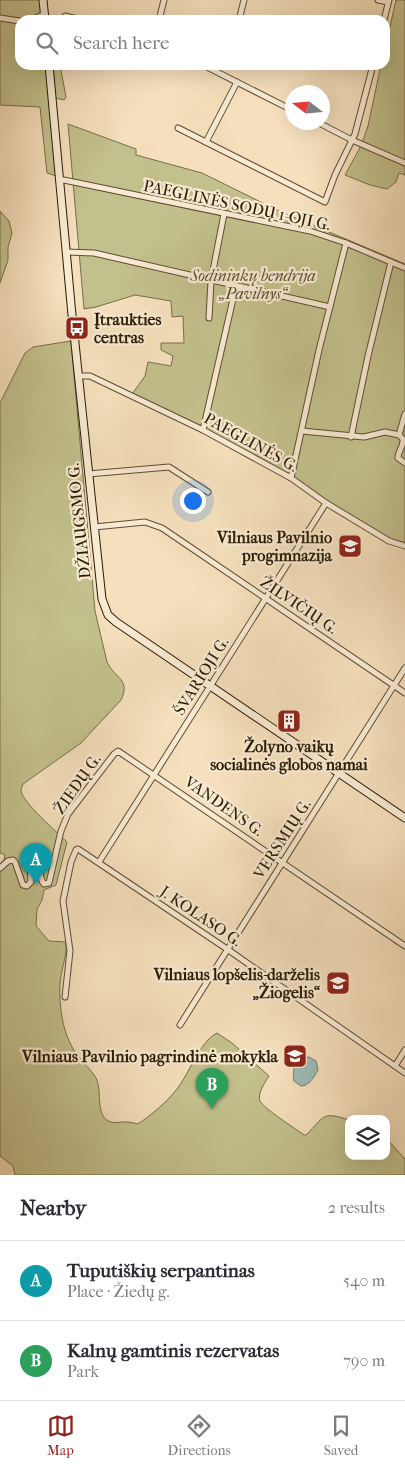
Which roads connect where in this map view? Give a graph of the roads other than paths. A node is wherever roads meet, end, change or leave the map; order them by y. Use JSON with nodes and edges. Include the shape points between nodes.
{"nodes":[{"id":1,"x":43,"y":0,"type":"edge"},
{"id":2,"x":164,"y":0,"type":"edge"},
{"id":3,"x":244,"y":0,"type":"edge"},
{"id":4,"x":378,"y":0,"type":"edge"},
{"id":5,"x":388,"y":1,"type":"edge"},
{"id":6,"x":45,"y":15,"type":"edge"},
{"id":7,"x":160,"y":15,"type":"edge"},
{"id":8,"x":240,"y":15,"type":"edge"},
{"id":9,"x":385,"y":15,"type":"edge"},
{"id":10,"x":0,"y":18,"type":"edge"},
{"id":11,"x":15,"y":20,"type":"edge"},
{"id":12,"x":49,"y":70,"type":"edge"},
{"id":13,"x":213,"y":70,"type":"edge"},
{"id":14,"x":373,"y":70,"type":"edge"},
{"id":15,"x":237,"y":82,"type":"junction"},
{"id":16,"x":285,"y":106,"type":"edge"},
{"id":17,"x":178,"y":128,"type":"dead end"},
{"id":18,"x":330,"y":129,"type":"edge"},
{"id":19,"x":352,"y":140,"type":"junction"},
{"id":20,"x":206,"y":142,"type":"junction"},
{"id":21,"x":405,"y":162,"type":"edge"},
{"id":22,"x":60,"y":179,"type":"junction"},
{"id":23,"x":224,"y":214,"type":"junction"},
{"id":24,"x":346,"y":243,"type":"junction"},
{"id":25,"x":66,"y":252,"type":"junction"},
{"id":26,"x":392,"y":262,"type":"junction"},
{"id":27,"x":405,"y":268,"type":"edge"},
{"id":28,"x":211,"y":281,"type":"junction"},
{"id":29,"x":236,"y":286,"type":"junction"},
{"id":30,"x":330,"y":307,"type":"junction"},
{"id":31,"x":209,"y":318,"type":"dead end"},
{"id":32,"x":78,"y":376,"type":"junction"},
{"id":33,"x":405,"y":414,"type":"edge"},
{"id":34,"x":203,"y":430,"type":"junction"},
{"id":35,"x":302,"y":431,"type":"junction"},
{"id":36,"x":399,"y":434,"type":"junction"},
{"id":37,"x":351,"y":437,"type":"junction"},
{"id":38,"x":405,"y":463,"type":"edge"},
{"id":39,"x":88,"y":474,"type":"junction"},
{"id":40,"x":291,"y":478,"type":"junction"},
{"id":41,"x":208,"y":492,"type":"dead end"},
{"id":42,"x":326,"y":504,"type":"junction"},
{"id":43,"x":94,"y":527,"type":"junction"},
{"id":44,"x":405,"y":546,"type":"edge"},
{"id":45,"x":266,"y":597,"type":"junction"},
{"id":46,"x":405,"y":668,"type":"edge"},
{"id":47,"x":394,"y":685,"type":"junction"},
{"id":48,"x":210,"y":686,"type":"junction"},
{"id":49,"x":405,"y":693,"type":"edge"},
{"id":50,"x":127,"y":756,"type":"joint"},
{"id":51,"x":154,"y":774,"type":"junction"},
{"id":52,"x":339,"y":774,"type":"junction"},
{"id":53,"x":405,"y":818,"type":"edge"},
{"id":54,"x":99,"y":862,"type":"junction"},
{"id":55,"x":282,"y":862,"type":"junction"},
{"id":56,"x":0,"y":868,"type":"edge"},
{"id":57,"x":405,"y":946,"type":"edge"},
{"id":58,"x":227,"y":949,"type":"junction"},
{"id":59,"x":66,"y":997,"type":"dead end"},
{"id":60,"x":180,"y":1024,"type":"dead end"},
{"id":61,"x":405,"y":1050,"type":"edge"},
{"id":62,"x":395,"y":1066,"type":"junction"},
{"id":63,"x":405,"y":1073,"type":"edge"}],
"edges":[{"from":1,"to":6,"type":"street"},
{"from":2,"to":7,"type":"street"},
{"from":3,"to":8,"type":"street"},
{"from":4,"to":5,"type":"street"},
{"from":5,"to":9,"type":"street"},
{"from":10,"to":11,"type":"street"},
{"from":12,"to":22,"type":"street","name":"DŽIAUGSMO G."},
{"from":13,"to":15,"type":"street"},
{"from":14,"to":19,"type":"street"},
{"from":15,"to":16,"type":"street"},
{"from":15,"to":20,"type":"street"},
{"from":17,"to":20,"type":"street"},
{"from":18,"to":19,"type":"street"},
{"from":19,"to":20,"type":"street","via":[[324,202]]},
{"from":19,"to":21,"type":"street"},
{"from":22,"to":23,"type":"street","name":"PAEGLINĖS SODŲ 1-OJI G."},
{"from":22,"to":25,"type":"street","name":"DŽIAUGSMO G."},
{"from":23,"to":24,"type":"street","name":"PAEGLINĖS SODŲ 1-OJI G.","via":[[310,231]]},
{"from":23,"to":28,"type":"street"},
{"from":24,"to":26,"type":"street","name":"PAEGLINĖS SODŲ 1-OJI G."},
{"from":24,"to":30,"type":"street"},
{"from":25,"to":28,"type":"street","via":[[94,253]]},
{"from":25,"to":32,"type":"street","name":"DŽIAUGSMO G."},
{"from":26,"to":27,"type":"street","name":"PAEGLINĖS SODŲ 1-OJI G."},
{"from":26,"to":37,"type":"street"},
{"from":28,"to":29,"type":"street"},
{"from":28,"to":31,"type":"street"},
{"from":29,"to":30,"type":"street"},
{"from":29,"to":34,"type":"street"},
{"from":30,"to":35,"type":"street"},
{"from":32,"to":34,"type":"street","name":"PAEGLINĖS G.","via":[[90,376]]},
{"from":32,"to":39,"type":"street","name":"DŽIAUGSMO G."},
{"from":33,"to":36,"type":"street"},
{"from":34,"to":40,"type":"street","name":"PAEGLINĖS G."},
{"from":35,"to":37,"type":"street"},
{"from":35,"to":40,"type":"street"},
{"from":36,"to":37,"type":"street","via":[[385,432]]},
{"from":36,"to":38,"type":"street","via":[[403,441],[398,458]]},
{"from":39,"to":41,"type":"street","via":[[169,467]]},
{"from":39,"to":43,"type":"street","name":"DŽIAUGSMO G."},
{"from":40,"to":42,"type":"street","name":"PAEGLINĖS G."},
{"from":42,"to":44,"type":"street","name":"PAEGLINĖS G.","via":[[389,541]]},
{"from":42,"to":45,"type":"street","name":"ŠVARIOJI G."},
{"from":43,"to":45,"type":"street","name":"ŽILVIČIŲ G.","via":[[155,524]]},
{"from":43,"to":48,"type":"street","name":"DŽIAUGSMO G.","via":[[102,599],[108,615]]},
{"from":45,"to":47,"type":"street","name":"ŽILVIČIŲ G."},
{"from":45,"to":48,"type":"street","name":"ŠVARIOJI G."},
{"from":46,"to":47,"type":"street","name":"VERSMIŲ G."},
{"from":47,"to":49,"type":"street","name":"ŽILVIČIŲ G."},
{"from":47,"to":52,"type":"street","name":"VERSMIŲ G."},
{"from":48,"to":51,"type":"street","name":"ŠVARIOJI G."},
{"from":48,"to":52,"type":"street","name":"DŽIAUGSMO G."},
{"from":50,"to":51,"type":"street","name":"VANDENS G."},
{"from":50,"to":56,"type":"street","name":"ŽIEDŲ G.","via":[[116,751],[68,814],[49,883],[42,881],[37,861],[30,862],[31,882],[27,886],[23,885],[15,862],[8,861]]},
{"from":51,"to":54,"type":"street","name":"ŠVARIOJI G."},
{"from":51,"to":55,"type":"street","name":"VANDENS G."},
{"from":52,"to":53,"type":"street","name":"DŽIAUGSMO G."},
{"from":52,"to":55,"type":"street","name":"VERSMIŲ G."},
{"from":54,"to":58,"type":"street","name":"J. KOLASO G."},
{"from":54,"to":59,"type":"street","name":"J. KOLASO G.","via":[[76,850],[63,896],[70,951]]},
{"from":55,"to":57,"type":"street","name":"VANDENS G."},
{"from":55,"to":58,"type":"street","name":"VERSMIŲ G."},
{"from":58,"to":60,"type":"street","name":"VERSMIŲ G."},
{"from":58,"to":62,"type":"street","name":"J. KOLASO G."},
{"from":61,"to":62,"type":"street"},
{"from":62,"to":63,"type":"street","name":"J. KOLASO G."}]}
